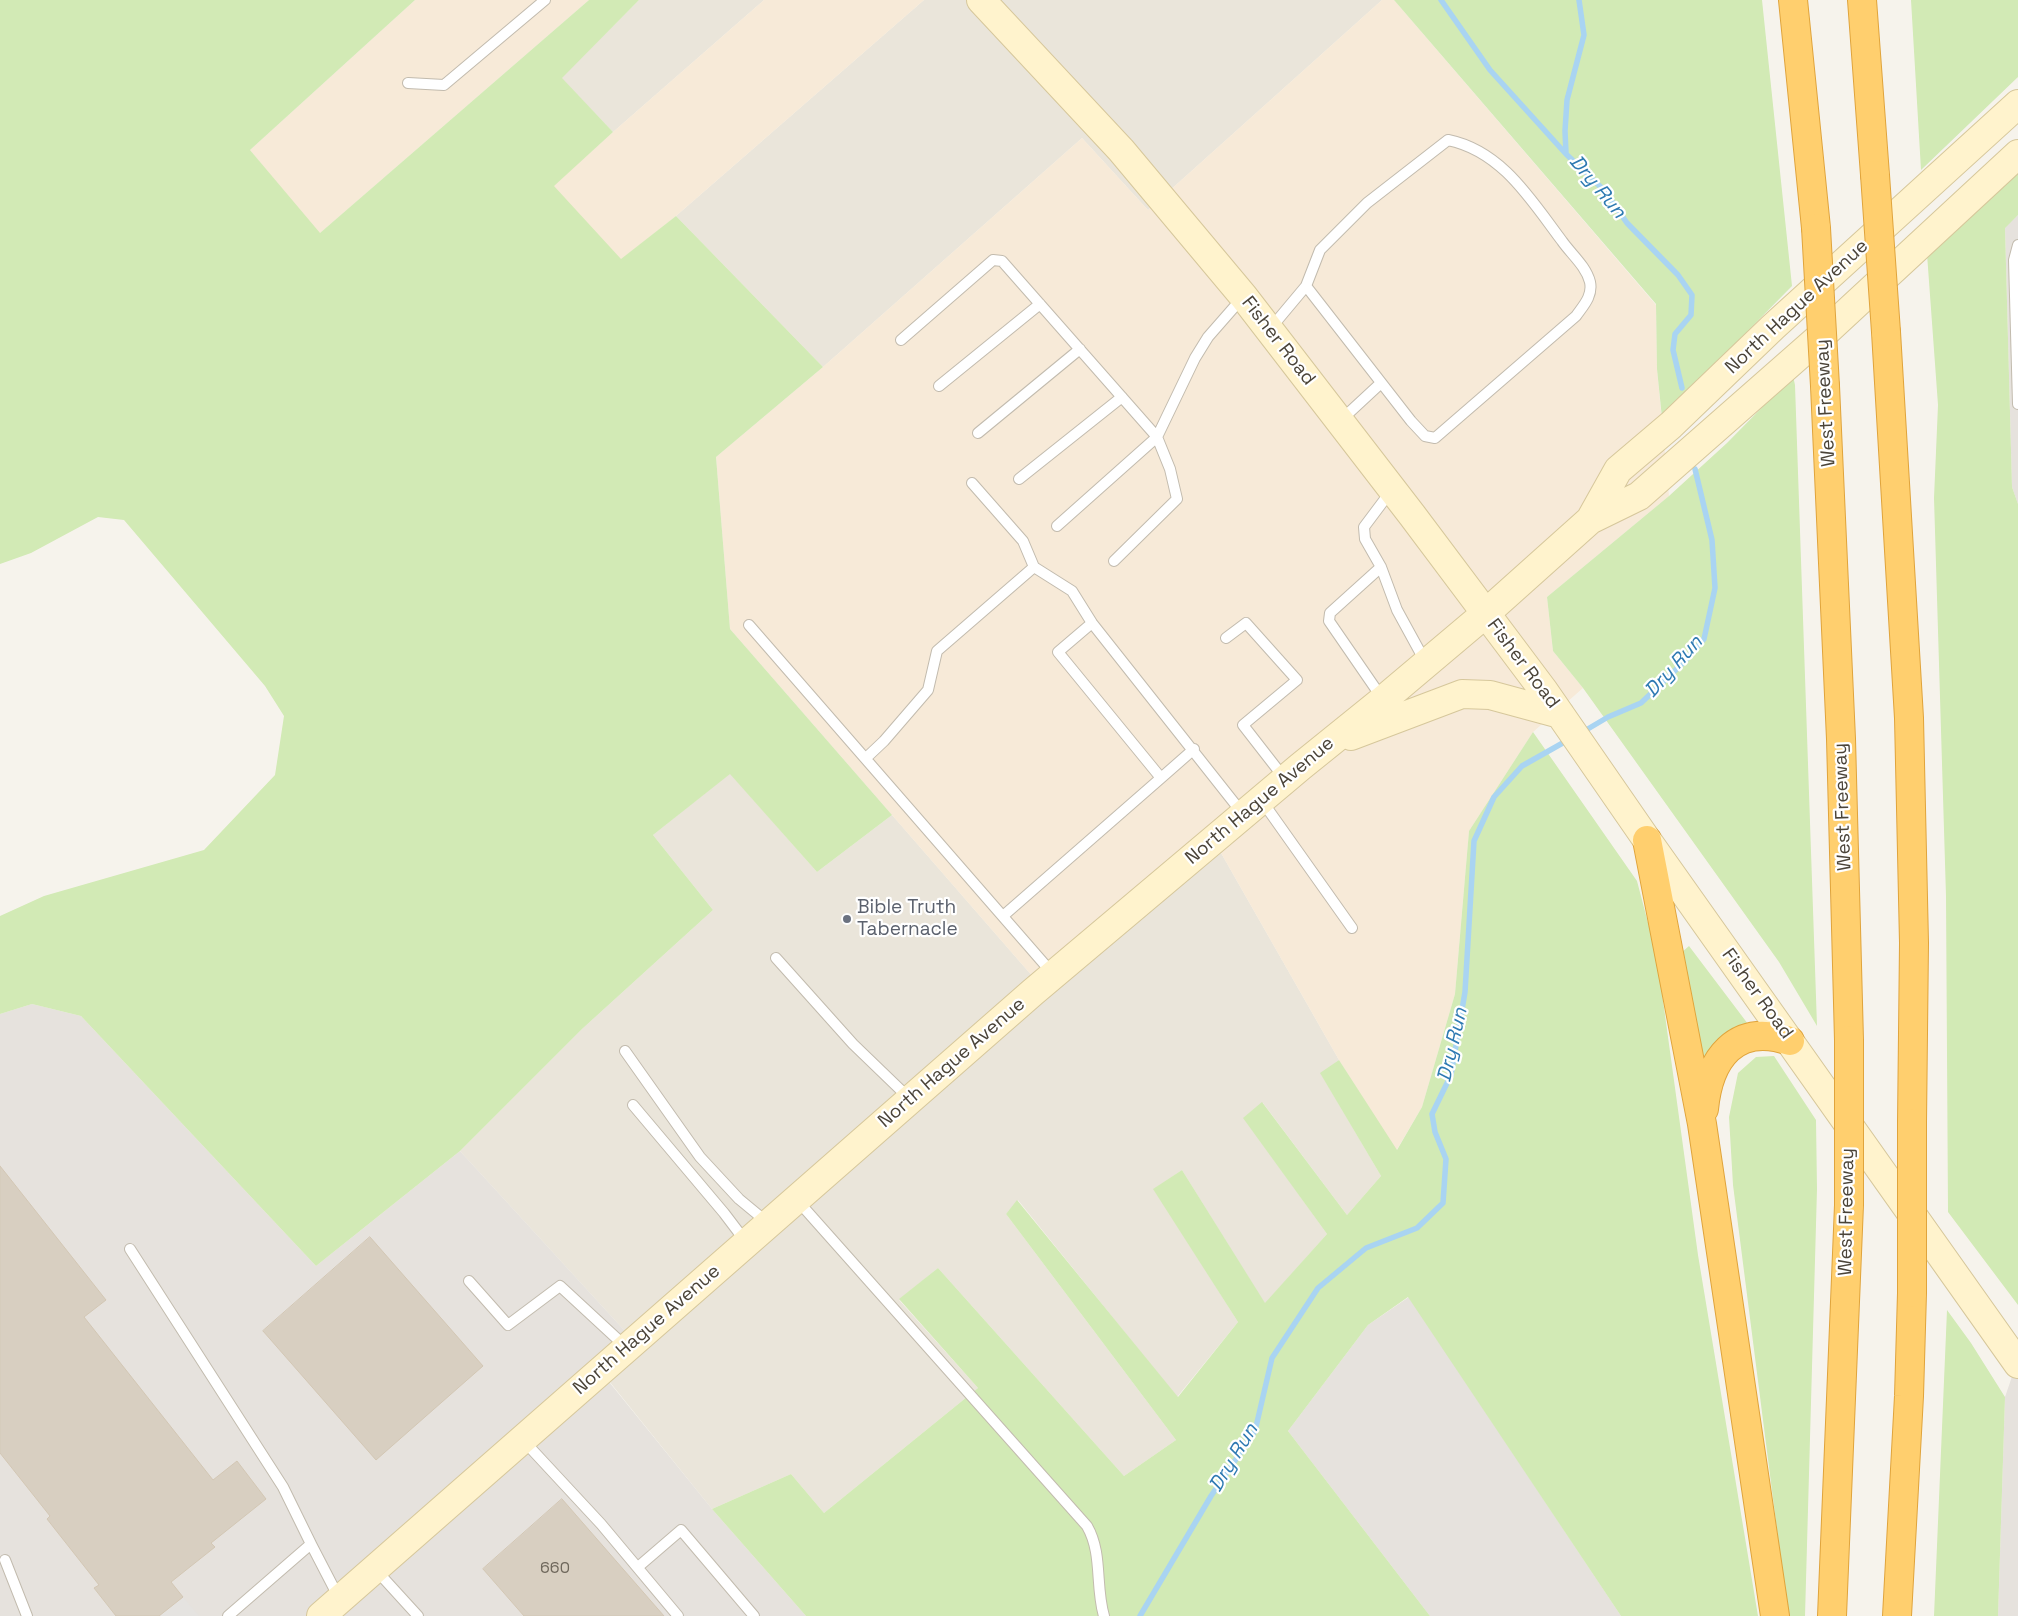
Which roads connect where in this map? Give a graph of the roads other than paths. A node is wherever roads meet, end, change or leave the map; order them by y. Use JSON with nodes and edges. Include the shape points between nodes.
{"nodes":[{"id":1,"x":545,"y":0,"type":"edge"},
{"id":2,"x":981,"y":0,"type":"edge"},
{"id":3,"x":1793,"y":0,"type":"edge"},
{"id":4,"x":1862,"y":0,"type":"edge"},
{"id":5,"x":1880,"y":0,"type":"edge"},
{"id":6,"x":408,"y":83,"type":"dead end"},
{"id":7,"x":1869,"y":85,"type":"junction"},
{"id":8,"x":2018,"y":104,"type":"edge"},
{"id":9,"x":2018,"y":154,"type":"edge"},
{"id":10,"x":2018,"y":245,"type":"edge"},
{"id":11,"x":1306,"y":286,"type":"junction"},
{"id":12,"x":1244,"y":297,"type":"junction"},
{"id":13,"x":1040,"y":304,"type":"junction"},
{"id":14,"x":1270,"y":329,"type":"junction"},
{"id":15,"x":2017,"y":336,"type":"edge"},
{"id":16,"x":901,"y":340,"type":"dead end"},
{"id":17,"x":1080,"y":349,"type":"junction"},
{"id":18,"x":1381,"y":383,"type":"junction"},
{"id":19,"x":939,"y":386,"type":"dead end"},
{"id":20,"x":1122,"y":397,"type":"junction"},
{"id":21,"x":2018,"y":404,"type":"edge"},
{"id":22,"x":1340,"y":422,"type":"junction"},
{"id":23,"x":978,"y":433,"type":"dead end"},
{"id":24,"x":1157,"y":437,"type":"junction"},
{"id":25,"x":1019,"y":480,"type":"dead end"},
{"id":26,"x":972,"y":483,"type":"dead end"},
{"id":27,"x":1392,"y":490,"type":"junction"},
{"id":28,"x":1590,"y":520,"type":"junction"},
{"id":29,"x":1057,"y":526,"type":"dead end"},
{"id":30,"x":1114,"y":561,"type":"dead end"},
{"id":31,"x":1034,"y":567,"type":"junction"},
{"id":32,"x":1381,"y":567,"type":"junction"},
{"id":33,"x":1485,"y":614,"type":"junction"},
{"id":34,"x":1092,"y":623,"type":"junction"},
{"id":35,"x":749,"y":625,"type":"dead end"},
{"id":36,"x":1226,"y":638,"type":"dead end"},
{"id":37,"x":1426,"y":664,"type":"junction"},
{"id":38,"x":1384,"y":700,"type":"junction"},
{"id":39,"x":1560,"y":714,"type":"junction"},
{"id":40,"x":1328,"y":745,"type":"junction"},
{"id":41,"x":1194,"y":749,"type":"junction"},
{"id":42,"x":866,"y":758,"type":"junction"},
{"id":43,"x":1161,"y":778,"type":"junction"},
{"id":44,"x":1286,"y":780,"type":"junction"},
{"id":45,"x":1252,"y":807,"type":"junction"},
{"id":46,"x":1647,"y":840,"type":"junction"},
{"id":47,"x":1003,"y":916,"type":"junction"},
{"id":48,"x":1352,"y":928,"type":"dead end"},
{"id":49,"x":776,"y":958,"type":"dead end"},
{"id":50,"x":1054,"y":974,"type":"junction"},
{"id":51,"x":1790,"y":1041,"type":"junction"},
{"id":52,"x":625,"y":1051,"type":"dead end"},
{"id":53,"x":910,"y":1099,"type":"junction"},
{"id":54,"x":633,"y":1105,"type":"dead end"},
{"id":55,"x":1702,"y":1124,"type":"junction"},
{"id":56,"x":796,"y":1199,"type":"junction"},
{"id":57,"x":768,"y":1224,"type":"junction"},
{"id":58,"x":746,"y":1243,"type":"junction"},
{"id":59,"x":130,"y":1250,"type":"dead end"},
{"id":60,"x":469,"y":1280,"type":"dead end"},
{"id":61,"x":626,"y":1348,"type":"junction"},
{"id":62,"x":2018,"y":1364,"type":"edge"},
{"id":63,"x":522,"y":1440,"type":"junction"},
{"id":64,"x":311,"y":1544,"type":"junction"},
{"id":65,"x":5,"y":1560,"type":"dead end"},
{"id":66,"x":638,"y":1567,"type":"junction"},
{"id":67,"x":375,"y":1569,"type":"junction"},
{"id":68,"x":330,"y":1608,"type":"edge"},
{"id":69,"x":27,"y":1616,"type":"edge"},
{"id":70,"x":228,"y":1616,"type":"edge"},
{"id":71,"x":418,"y":1616,"type":"edge"},
{"id":72,"x":678,"y":1616,"type":"edge"},
{"id":73,"x":754,"y":1616,"type":"edge"},
{"id":74,"x":1104,"y":1616,"type":"edge"},
{"id":75,"x":1775,"y":1616,"type":"edge"},
{"id":76,"x":1832,"y":1616,"type":"edge"},
{"id":77,"x":1897,"y":1616,"type":"edge"}],
"edges":[{"from":1,"to":6,"type":"lane","via":[[444,85]]},
{"from":2,"to":12,"type":"main road","name":"Fisher Road","via":[[1121,150]]},
{"from":3,"to":76,"type":"highway","name":"West Freeway","bridge":true,"via":[[1816,228],[1825,386],[1841,739],[1849,1040],[1849,1205]]},
{"from":4,"to":7,"type":"highway"},
{"from":5,"to":7,"type":"highway"},
{"from":7,"to":77,"type":"highway","bridge":true,"via":[[1909,718],[1914,943],[1912,1293]]},
{"from":8,"to":28,"type":"main road","name":"North Hague Avenue","via":[[1671,425],[1618,470]]},
{"from":9,"to":28,"type":"main road","name":"North Hague Avenue","via":[[1829,329],[1640,496]]},
{"from":10,"to":15,"type":"lane","via":[[2014,260]]},
{"from":11,"to":14,"type":"lane"},
{"from":11,"to":18,"type":"lane"},
{"from":11,"to":18,"type":"lane","via":[[1320,250],[1367,203],[1448,140],[1461,142],[1485,154],[1523,188],[1583,268],[1590,283],[1589,299],[1576,316],[1435,438],[1425,436],[1410,421]]},
{"from":12,"to":14,"type":"main road","name":"Fisher Road"},
{"from":12,"to":24,"type":"lane","via":[[1208,337]]},
{"from":13,"to":16,"type":"lane","via":[[1002,261],[993,260]]},
{"from":13,"to":17,"type":"lane"},
{"from":13,"to":19,"type":"lane"},
{"from":14,"to":22,"type":"main road","name":"Fisher Road"},
{"from":15,"to":21,"type":"lane"},
{"from":17,"to":20,"type":"lane"},
{"from":17,"to":23,"type":"lane"},
{"from":18,"to":22,"type":"lane"},
{"from":20,"to":24,"type":"lane"},
{"from":20,"to":25,"type":"lane"},
{"from":22,"to":27,"type":"main road","name":"Fisher Road"},
{"from":24,"to":29,"type":"lane"},
{"from":24,"to":30,"type":"lane","via":[[1170,468],[1177,499]]},
{"from":26,"to":31,"type":"lane","via":[[1023,541]]},
{"from":27,"to":32,"type":"lane","via":[[1364,527],[1365,540]]},
{"from":27,"to":33,"type":"main road","name":"Fisher Road"},
{"from":28,"to":33,"type":"main road","name":"North Hague Avenue"},
{"from":31,"to":34,"type":"lane","via":[[1072,591]]},
{"from":31,"to":42,"type":"lane","via":[[937,651],[928,690]]},
{"from":32,"to":37,"type":"lane","via":[[1397,610]]},
{"from":32,"to":38,"type":"lane","via":[[1330,613],[1328,621]]},
{"from":33,"to":37,"type":"main road","name":"North Hague Avenue"},
{"from":33,"to":39,"type":"main road","name":"Fisher Road"},
{"from":34,"to":41,"type":"lane"},
{"from":34,"to":43,"type":"lane","via":[[1058,652]]},
{"from":35,"to":42,"type":"lane"},
{"from":36,"to":44,"type":"lane","via":[[1246,623],[1297,680],[1243,725]]},
{"from":37,"to":38,"type":"main road","name":"North Hague Avenue"},
{"from":38,"to":40,"type":"main road","name":"North Hague Avenue"},
{"from":39,"to":40,"type":"main road","via":[[1490,694],[1462,694]]},
{"from":39,"to":46,"type":"main road","name":"Fisher Road"},
{"from":40,"to":44,"type":"main road","name":"North Hague Avenue"},
{"from":41,"to":43,"type":"lane"},
{"from":41,"to":45,"type":"lane"},
{"from":42,"to":47,"type":"lane"},
{"from":43,"to":47,"type":"lane"},
{"from":44,"to":45,"type":"main road","name":"North Hague Avenue"},
{"from":45,"to":48,"type":"lane"},
{"from":45,"to":50,"type":"main road","name":"North Hague Avenue"},
{"from":46,"to":51,"type":"main road","name":"Fisher Road"},
{"from":46,"to":55,"type":"highway"},
{"from":47,"to":50,"type":"lane"},
{"from":49,"to":53,"type":"lane","via":[[853,1044]]},
{"from":50,"to":53,"type":"main road","name":"North Hague Avenue"},
{"from":51,"to":55,"type":"highway","via":[[1763,1034],[1743,1040],[1726,1051],[1710,1075]]},
{"from":51,"to":62,"type":"main road","name":"Fisher Road"},
{"from":52,"to":57,"type":"lane","via":[[700,1157]]},
{"from":53,"to":56,"type":"main road","name":"North Hague Avenue"},
{"from":54,"to":58,"type":"lane"},
{"from":55,"to":75,"type":"highway"},
{"from":56,"to":57,"type":"main road","name":"North Hague Avenue"},
{"from":56,"to":74,"type":"lane","via":[[1088,1526],[1094,1538]]},
{"from":57,"to":58,"type":"main road","name":"North Hague Avenue"},
{"from":58,"to":61,"type":"main road","name":"North Hague Avenue"},
{"from":59,"to":64,"type":"lane","via":[[283,1487]]},
{"from":60,"to":61,"type":"lane","via":[[508,1325],[560,1286]]},
{"from":61,"to":63,"type":"main road","name":"North Hague Avenue"},
{"from":63,"to":66,"type":"lane"},
{"from":63,"to":67,"type":"main road","name":"North Hague Avenue"},
{"from":64,"to":68,"type":"lane"},
{"from":64,"to":70,"type":"lane"},
{"from":65,"to":69,"type":"lane"},
{"from":66,"to":72,"type":"lane"},
{"from":66,"to":73,"type":"lane","via":[[682,1530]]},
{"from":67,"to":68,"type":"main road","name":"North Hague Avenue"},
{"from":67,"to":71,"type":"lane"}]}
